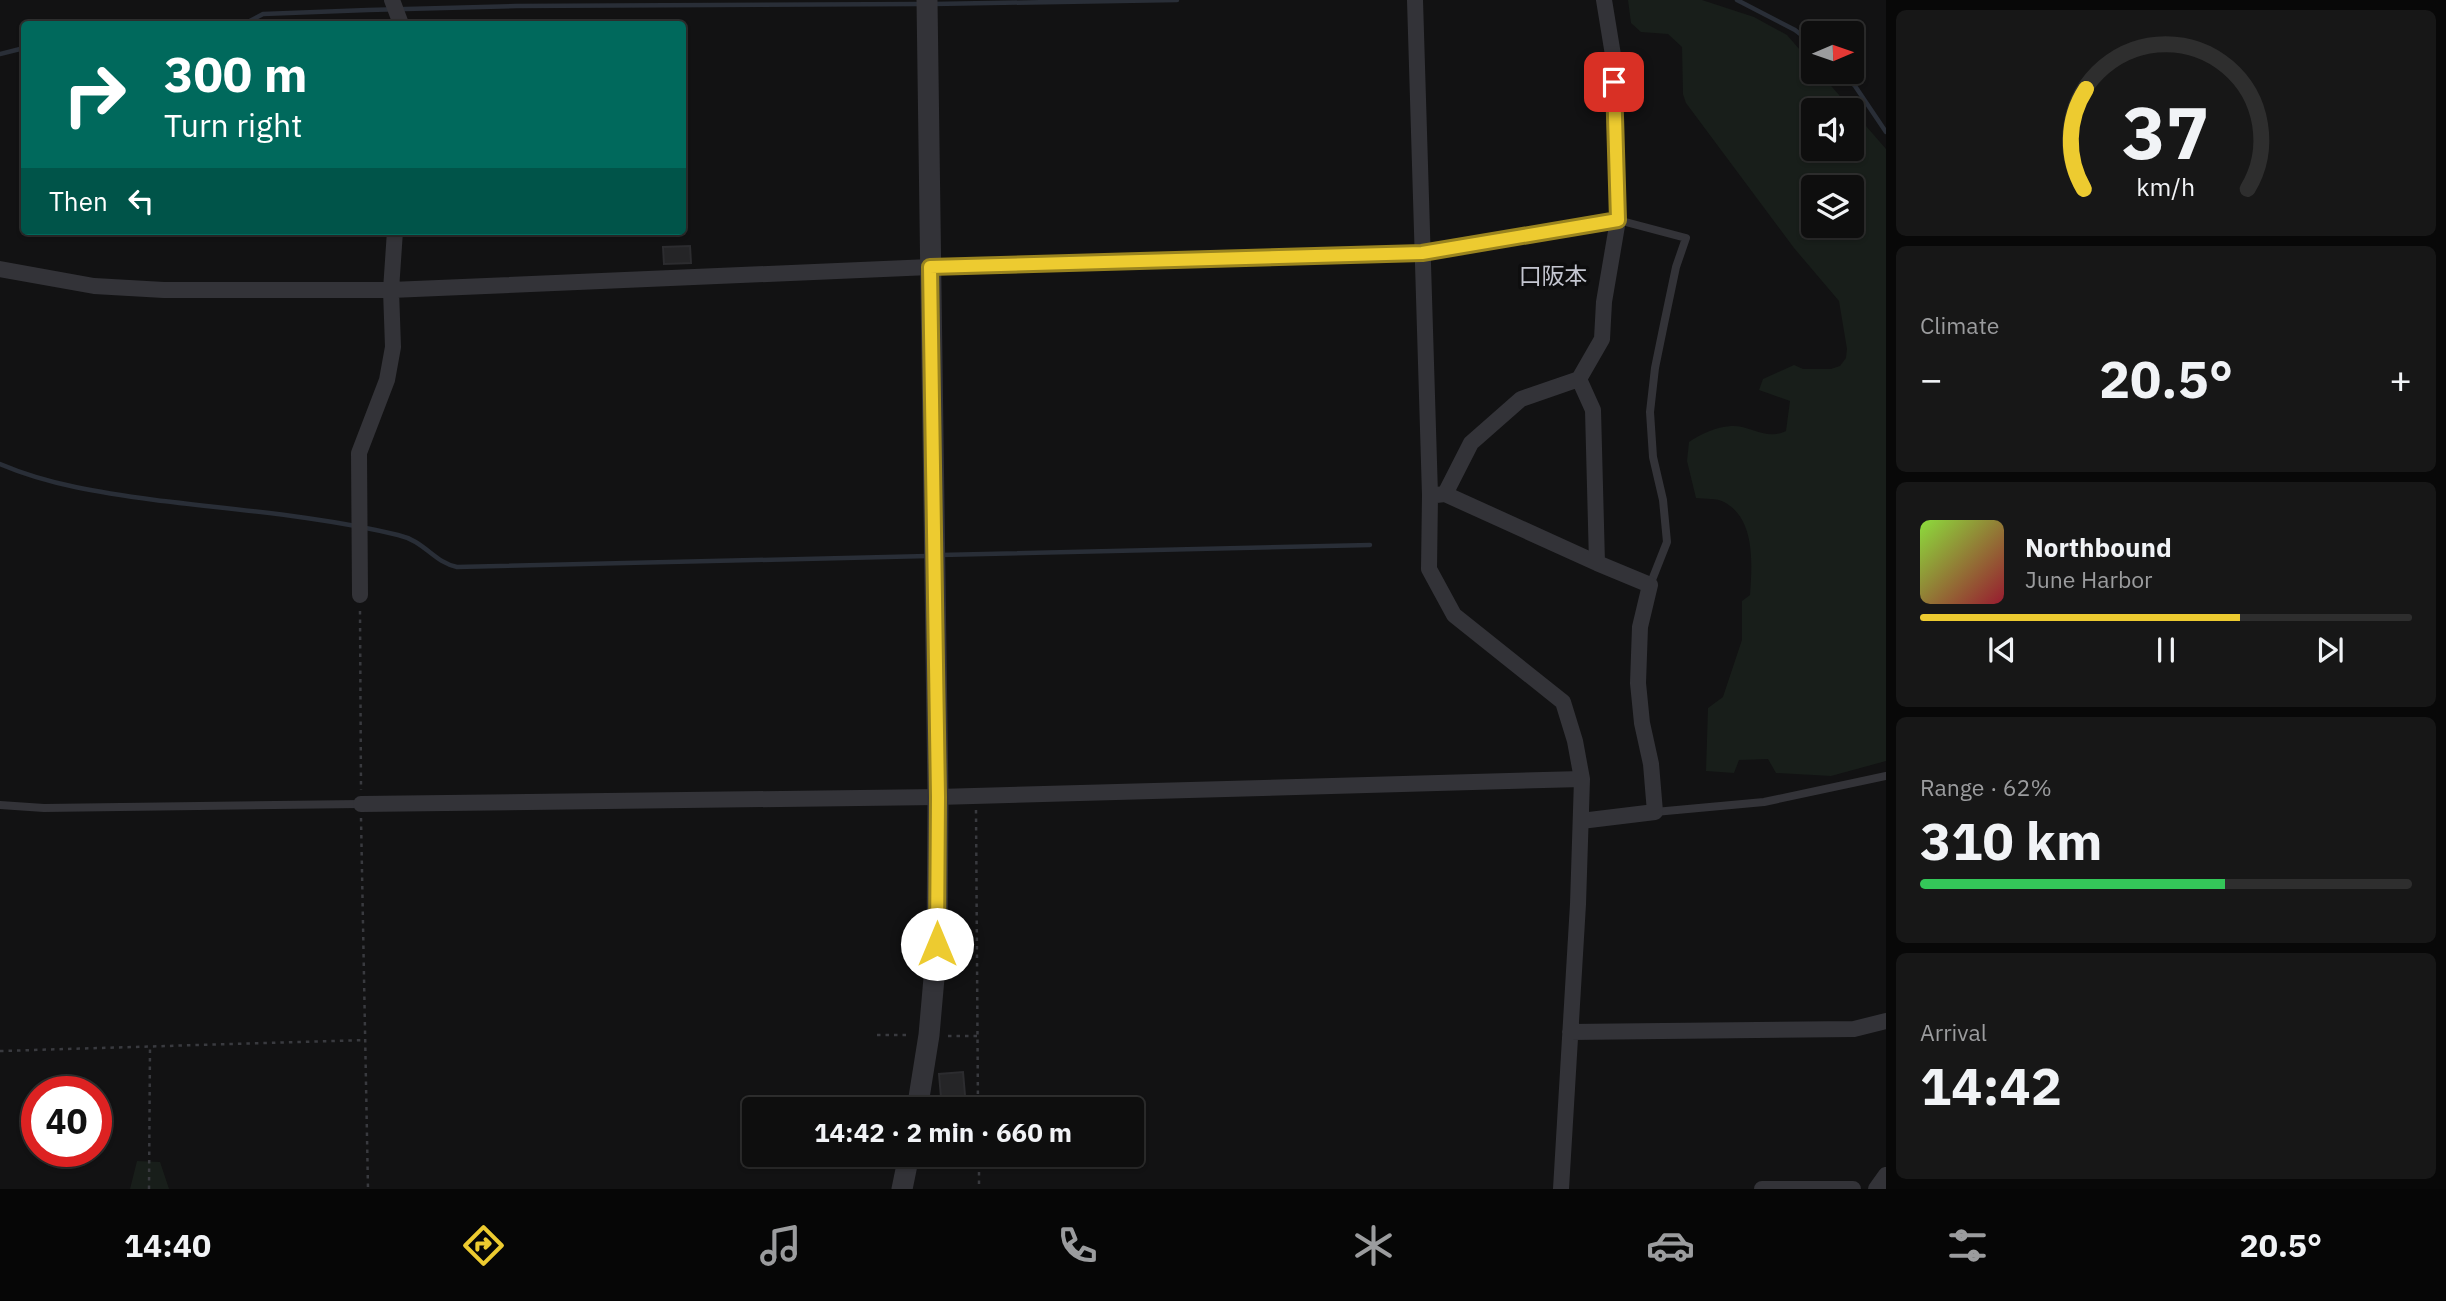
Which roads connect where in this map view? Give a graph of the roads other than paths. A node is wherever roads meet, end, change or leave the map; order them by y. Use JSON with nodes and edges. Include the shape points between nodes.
{"nodes":[{"id":1,"x":392,"y":0,"type":"edge"},
{"id":2,"x":927,"y":0,"type":"edge"},
{"id":3,"x":1415,"y":0,"type":"edge"},
{"id":4,"x":1604,"y":0,"type":"edge"},
{"id":5,"x":400,"y":21,"type":"edge"},
{"id":6,"x":1618,"y":220,"type":"junction"},
{"id":7,"x":395,"y":235,"type":"edge"},
{"id":8,"x":1422,"y":253,"type":"junction"},
{"id":9,"x":930,"y":267,"type":"junction"},
{"id":10,"x":0,"y":269,"type":"edge"},
{"id":11,"x":391,"y":290,"type":"junction"},
{"id":12,"x":1580,"y":379,"type":"junction"},
{"id":13,"x":1438,"y":495,"type":"junction"},
{"id":14,"x":1597,"y":563,"type":"junction"},
{"id":15,"x":1650,"y":585,"type":"junction"},
{"id":16,"x":360,"y":595,"type":"road end"},
{"id":17,"x":1886,"y":776,"type":"edge"},
{"id":18,"x":1582,"y":779,"type":"junction"},
{"id":19,"x":938,"y":797,"type":"junction"},
{"id":20,"x":361,"y":804,"type":"joint"},
{"id":21,"x":0,"y":805,"type":"edge"},
{"id":22,"x":1656,"y":812,"type":"junction"},
{"id":23,"x":1581,"y":821,"type":"junction"},
{"id":24,"x":1886,"y":1021,"type":"edge"},
{"id":25,"x":1570,"y":1032,"type":"junction"},
{"id":26,"x":919,"y":1097,"type":"edge"},
{"id":27,"x":907,"y":1167,"type":"edge"},
{"id":28,"x":1886,"y":1175,"type":"edge"},
{"id":29,"x":902,"y":1189,"type":"edge"},
{"id":30,"x":1561,"y":1189,"type":"edge"},
{"id":31,"x":1762,"y":1189,"type":"edge"},
{"id":32,"x":1853,"y":1189,"type":"edge"},
{"id":33,"x":1876,"y":1189,"type":"edge"}],
"edges":[{"from":1,"to":5,"type":"street"},
{"from":2,"to":9,"type":"street"},
{"from":3,"to":8,"type":"street"},
{"from":4,"to":6,"type":"street","via":[[1613,55]]},
{"from":6,"to":8,"type":"street"},
{"from":6,"to":12,"type":"street","via":[[1602,339]]},
{"from":6,"to":15,"type":"lane","via":[[1686,238],[1655,368],[1650,412],[1667,542]]},
{"from":7,"to":11,"type":"street"},
{"from":8,"to":9,"type":"street"},
{"from":8,"to":13,"type":"street"},
{"from":9,"to":11,"type":"street"},
{"from":9,"to":19,"type":"street"},
{"from":10,"to":11,"type":"street","via":[[94,286]]},
{"from":11,"to":16,"type":"street","via":[[393,346],[387,380],[359,453]]},
{"from":12,"to":13,"type":"street","via":[[1521,399],[1471,443]]},
{"from":12,"to":14,"type":"street","via":[[1593,410]]},
{"from":13,"to":14,"type":"street"},
{"from":13,"to":18,"type":"street","via":[[1429,569],[1454,615],[1563,702]]},
{"from":14,"to":15,"type":"street"},
{"from":15,"to":22,"type":"street","via":[[1640,627],[1638,683]]},
{"from":17,"to":22,"type":"lane","via":[[1764,803]]},
{"from":18,"to":19,"type":"street"},
{"from":18,"to":23,"type":"street"},
{"from":19,"to":20,"type":"street"},
{"from":19,"to":26,"type":"street","via":[[937,944]]},
{"from":20,"to":21,"type":"lane"},
{"from":22,"to":23,"type":"street"},
{"from":23,"to":25,"type":"street"},
{"from":24,"to":25,"type":"street","via":[[1854,1029]]},
{"from":25,"to":30,"type":"street"},
{"from":27,"to":29,"type":"street"},
{"from":28,"to":33,"type":"street"},
{"from":31,"to":32,"type":"street"}]}
